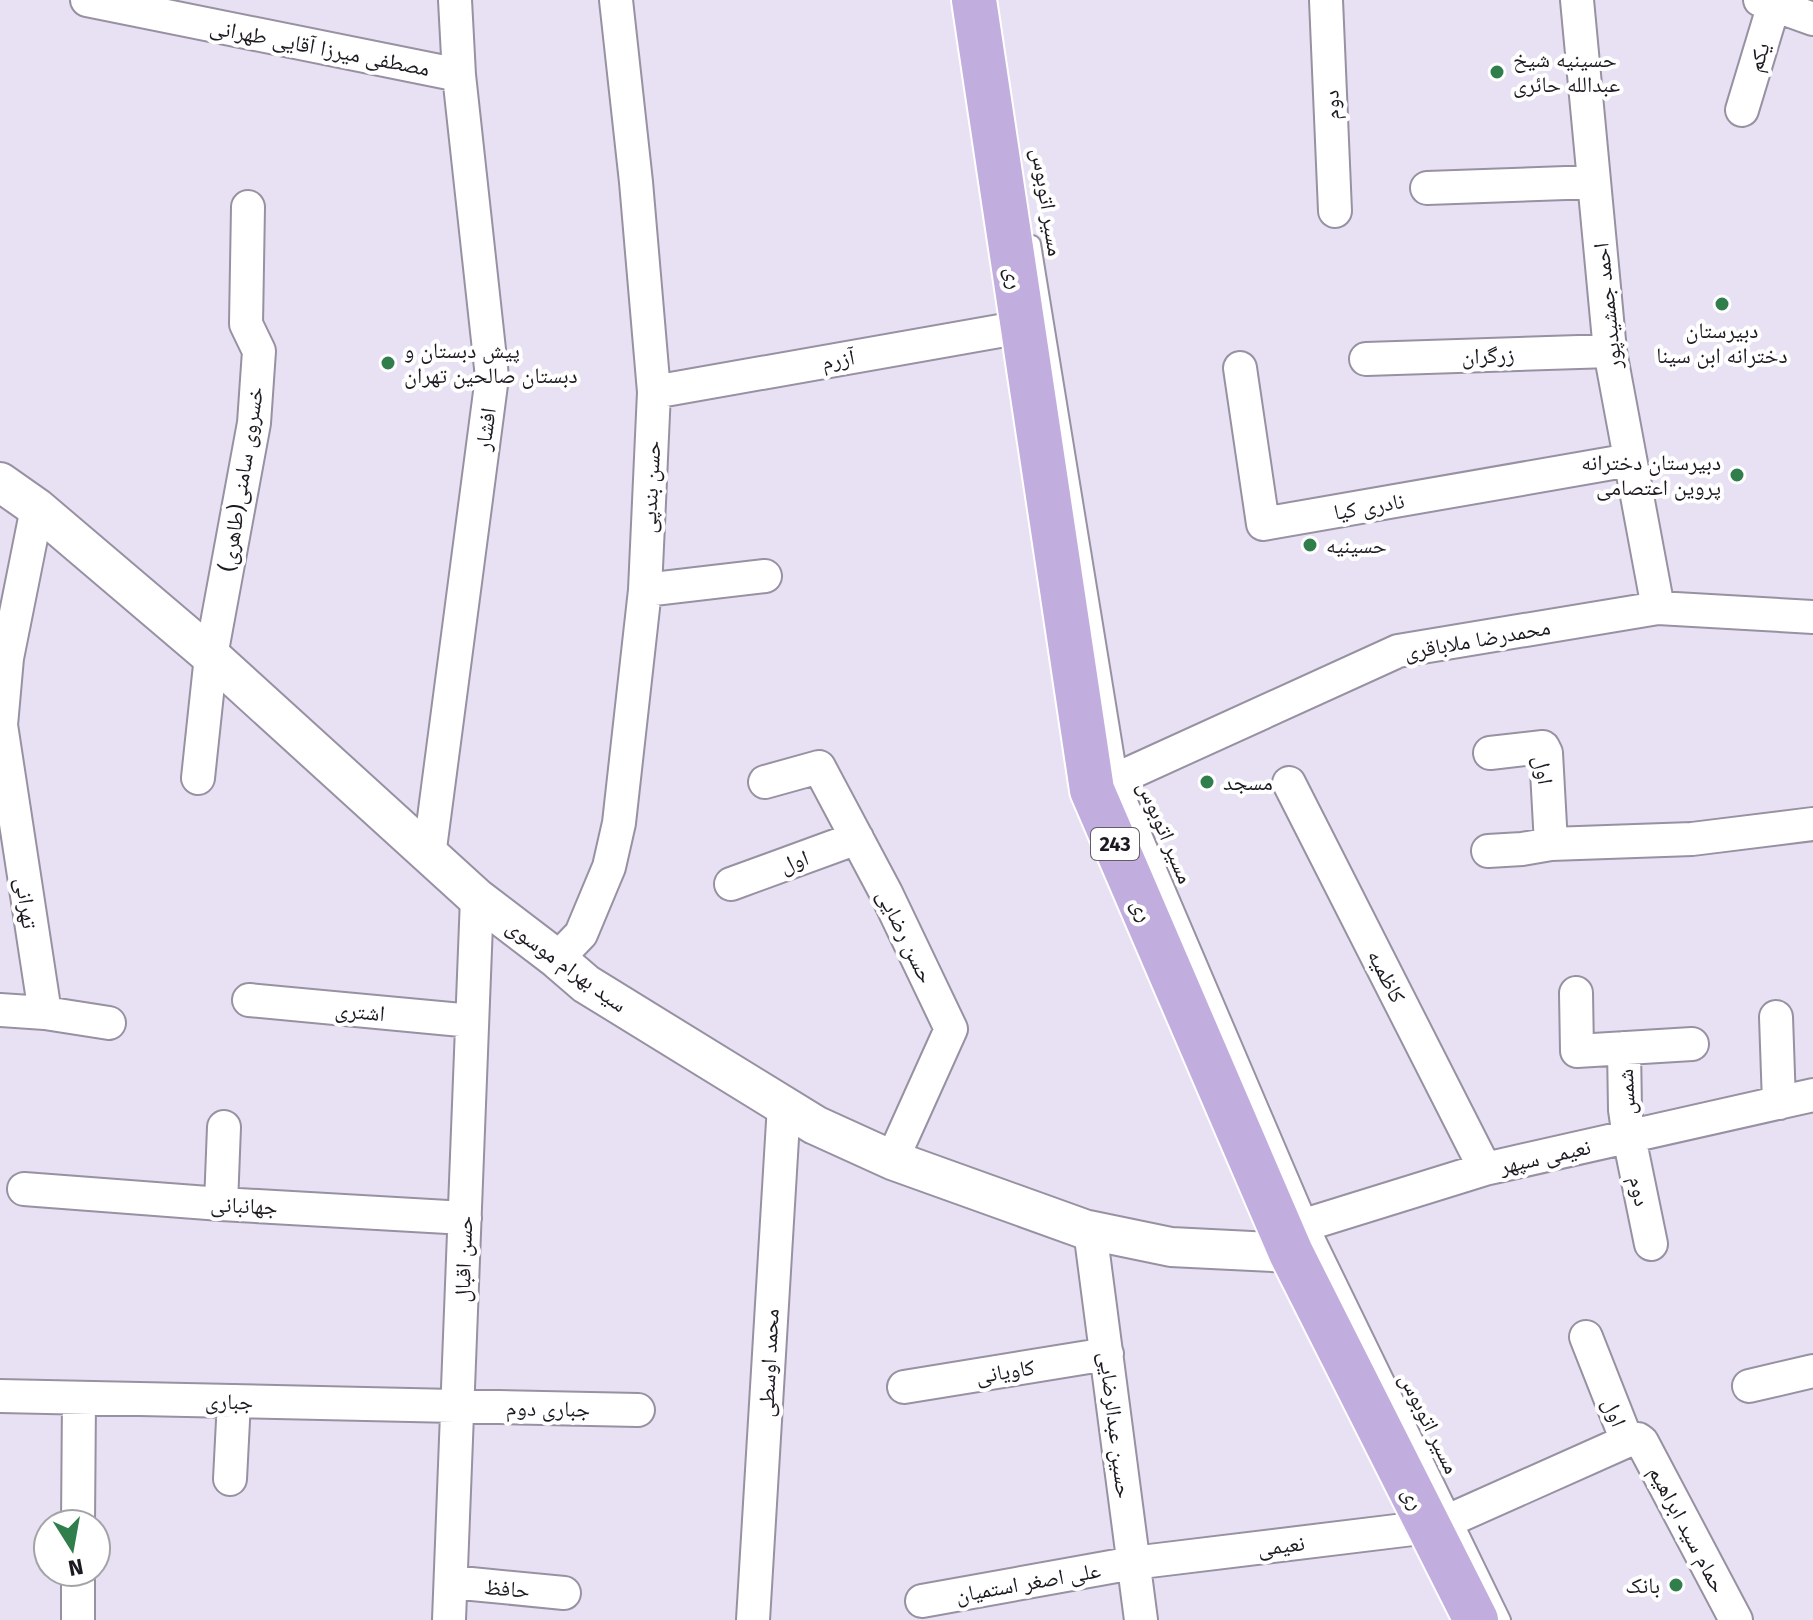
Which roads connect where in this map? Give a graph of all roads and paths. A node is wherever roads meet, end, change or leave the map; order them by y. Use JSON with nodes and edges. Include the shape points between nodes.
{"nodes":[{"id":1,"x":455,"y":0,"type":"edge"},
{"id":2,"x":616,"y":0,"type":"edge"},
{"id":3,"x":974,"y":0,"type":"edge"},
{"id":4,"x":1326,"y":0,"type":"edge"},
{"id":5,"x":1577,"y":0,"type":"edge"},
{"id":6,"x":91,"y":1,"type":"edge"},
{"id":7,"x":1767,"y":2,"type":"edge"},
{"id":8,"x":1813,"y":19,"type":"edge"},
{"id":9,"x":459,"y":75,"type":"junction"},
{"id":10,"x":1742,"y":110,"type":"dead end"},
{"id":11,"x":1594,"y":182,"type":"junction"},
{"id":12,"x":1427,"y":188,"type":"dead end"},
{"id":13,"x":248,"y":207,"type":"dead end"},
{"id":14,"x":1335,"y":211,"type":"dead end"},
{"id":15,"x":1031,"y":233,"type":"dead end"},
{"id":16,"x":1022,"y":327,"type":"junction"},
{"id":17,"x":1610,"y":351,"type":"junction"},
{"id":18,"x":1366,"y":359,"type":"dead end"},
{"id":19,"x":1240,"y":368,"type":"dead end"},
{"id":20,"x":654,"y":392,"type":"junction"},
{"id":21,"x":1630,"y":460,"type":"junction"},
{"id":22,"x":0,"y":482,"type":"edge"},
{"id":23,"x":37,"y":508,"type":"junction"},
{"id":24,"x":765,"y":576,"type":"dead end"},
{"id":25,"x":645,"y":590,"type":"junction"},
{"id":26,"x":1658,"y":608,"type":"junction"},
{"id":27,"x":1813,"y":617,"type":"edge"},
{"id":28,"x":211,"y":656,"type":"junction"},
{"id":29,"x":1490,"y":753,"type":"dead end"},
{"id":30,"x":198,"y":778,"type":"dead end"},
{"id":31,"x":1119,"y":778,"type":"junction"},
{"id":32,"x":765,"y":782,"type":"dead end"},
{"id":33,"x":1289,"y":783,"type":"dead end"},
{"id":34,"x":1813,"y":824,"type":"edge"},
{"id":35,"x":857,"y":838,"type":"junction"},
{"id":36,"x":1551,"y":844,"type":"junction"},
{"id":37,"x":1488,"y":851,"type":"dead end"},
{"id":38,"x":429,"y":856,"type":"junction"},
{"id":39,"x":731,"y":884,"type":"dead end"},
{"id":40,"x":477,"y":898,"type":"junction"},
{"id":41,"x":557,"y":959,"type":"junction"},
{"id":42,"x":1576,"y":993,"type":"dead end"},
{"id":43,"x":249,"y":1000,"type":"dead end"},
{"id":44,"x":0,"y":1010,"type":"edge"},
{"id":45,"x":45,"y":1013,"type":"junction"},
{"id":46,"x":1776,"y":1017,"type":"dead end"},
{"id":47,"x":472,"y":1021,"type":"junction"},
{"id":48,"x":109,"y":1023,"type":"dead end"},
{"id":49,"x":1692,"y":1044,"type":"dead end"},
{"id":50,"x":1624,"y":1048,"type":"junction"},
{"id":51,"x":1813,"y":1095,"type":"edge"},
{"id":52,"x":1779,"y":1103,"type":"junction"},
{"id":53,"x":784,"y":1105,"type":"junction"},
{"id":54,"x":224,"y":1127,"type":"dead end"},
{"id":55,"x":1629,"y":1137,"type":"junction"},
{"id":56,"x":892,"y":1160,"type":"junction"},
{"id":57,"x":1485,"y":1169,"type":"junction"},
{"id":58,"x":24,"y":1189,"type":"dead end"},
{"id":59,"x":221,"y":1204,"type":"junction"},
{"id":60,"x":465,"y":1218,"type":"junction"},
{"id":61,"x":1090,"y":1230,"type":"junction"},
{"id":62,"x":1294,"y":1236,"type":"junction"},
{"id":63,"x":1651,"y":1244,"type":"dead end"},
{"id":64,"x":1586,"y":1337,"type":"dead end"},
{"id":65,"x":1107,"y":1354,"type":"junction"},
{"id":66,"x":1813,"y":1371,"type":"edge"},
{"id":67,"x":1749,"y":1386,"type":"dead end"},
{"id":68,"x":904,"y":1387,"type":"dead end"},
{"id":69,"x":0,"y":1396,"type":"edge"},
{"id":70,"x":79,"y":1398,"type":"junction"},
{"id":71,"x":234,"y":1401,"type":"junction"},
{"id":72,"x":457,"y":1406,"type":"junction"},
{"id":73,"x":638,"y":1410,"type":"dead end"},
{"id":74,"x":1633,"y":1440,"type":"junction"},
{"id":75,"x":230,"y":1479,"type":"dead end"},
{"id":76,"x":78,"y":1508,"type":"edge"},
{"id":77,"x":1441,"y":1523,"type":"junction"},
{"id":78,"x":1133,"y":1563,"type":"junction"},
{"id":79,"x":451,"y":1582,"type":"junction"},
{"id":80,"x":78,"y":1588,"type":"edge"},
{"id":81,"x":564,"y":1593,"type":"dead end"},
{"id":82,"x":922,"y":1601,"type":"dead end"},
{"id":83,"x":78,"y":1620,"type":"edge"},
{"id":84,"x":449,"y":1620,"type":"edge"},
{"id":85,"x":753,"y":1620,"type":"edge"},
{"id":86,"x":1141,"y":1620,"type":"edge"},
{"id":87,"x":1476,"y":1620,"type":"edge"},
{"id":88,"x":1502,"y":1620,"type":"edge"},
{"id":89,"x":1736,"y":1620,"type":"edge"}],
"edges":[{"from":1,"to":9,"type":"street","name":"افشار"},
{"from":2,"to":20,"type":"street","name":"حسن بندپی"},
{"from":3,"to":16,"type":"main road","name":"ری","number":"243"},
{"from":4,"to":14,"type":"street","name":"دوم"},
{"from":5,"to":11,"type":"street","name":"احمد جمشیدپور"},
{"from":6,"to":9,"type":"street","name":"مصطفی میرزا آقایی طهرانی"},
{"from":7,"to":8,"type":"street"},
{"from":7,"to":10,"type":"street","name":"یکم"},
{"from":9,"to":38,"type":"street","name":"افشار","via":[[492,377]]},
{"from":11,"to":12,"type":"street"},
{"from":11,"to":17,"type":"street","name":"احمد جمشیدپور"},
{"from":13,"to":28,"type":"street","name":"خسروی سامنی(طاهری)","via":[[246,324],[259,351],[254,423]]},
{"from":15,"to":31,"type":"lane","name":"مسیر اتوبوس"},
{"from":16,"to":20,"type":"street","name":"آزرم"},
{"from":16,"to":62,"type":"main road","name":"ری","number":"243","via":[[1092,790]]},
{"from":17,"to":18,"type":"street","name":"زرگران"},
{"from":17,"to":21,"type":"street","name":"احمد جمشیدپور"},
{"from":19,"to":21,"type":"street","name":"نادری کیا","via":[[1263,524]]},
{"from":20,"to":25,"type":"street","name":"حسن بندپی"},
{"from":21,"to":26,"type":"street","name":"احمد جمشیدپور"},
{"from":22,"to":23,"type":"street","name":"سید بهرام موسوی"},
{"from":23,"to":28,"type":"street","name":"سید بهرام موسوی"},
{"from":23,"to":45,"type":"street","name":"تهرانی","via":[[7,658],[1,725]]},
{"from":24,"to":25,"type":"street"},
{"from":25,"to":41,"type":"street","name":"حسن بندپی","via":[[619,823],[609,867],[581,934]]},
{"from":26,"to":27,"type":"street","name":"محمدرضا ملاباقری"},
{"from":26,"to":31,"type":"street","name":"محمدرضا ملاباقری","via":[[1398,651]]},
{"from":28,"to":30,"type":"street","name":"خسروی سامنی(طاهری)"},
{"from":28,"to":38,"type":"street","name":"سید بهرام موسوی"},
{"from":29,"to":36,"type":"street","name":"اول","via":[[1543,747]]},
{"from":31,"to":62,"type":"lane","name":"مسیر اتوبوس"},
{"from":32,"to":35,"type":"street","name":"حسن رضایی","via":[[819,767]]},
{"from":33,"to":57,"type":"street","name":"کاظمیه"},
{"from":34,"to":36,"type":"street","via":[[1692,839]]},
{"from":35,"to":39,"type":"street","name":"اول"},
{"from":35,"to":56,"type":"street","name":"حسن رضایی","via":[[951,1029]]},
{"from":36,"to":37,"type":"street"},
{"from":38,"to":40,"type":"street","name":"سید بهرام موسوی"},
{"from":40,"to":41,"type":"street","name":"سید بهرام موسوی"},
{"from":40,"to":47,"type":"street","name":"حسن اقبال"},
{"from":41,"to":53,"type":"street","name":"سید بهرام موسوی","via":[[586,984]]},
{"from":42,"to":50,"type":"street","via":[[1577,1051]]},
{"from":43,"to":47,"type":"street","name":"اشتری"},
{"from":44,"to":45,"type":"street"},
{"from":45,"to":48,"type":"street"},
{"from":46,"to":52,"type":"street"},
{"from":47,"to":60,"type":"street","name":"حسن اقبال"},
{"from":49,"to":50,"type":"street"},
{"from":50,"to":55,"type":"street","name":"شمس"},
{"from":51,"to":52,"type":"street","name":"نعیمی سپهر"},
{"from":52,"to":55,"type":"street","name":"نعیمی سپهر"},
{"from":53,"to":56,"type":"street","name":"سید بهرام موسوی"},
{"from":53,"to":85,"type":"street","name":"محمد اوسطی"},
{"from":54,"to":59,"type":"street"},
{"from":55,"to":57,"type":"street","name":"نعیمی سپهر"},
{"from":55,"to":63,"type":"street","name":"دوم"},
{"from":56,"to":61,"type":"street","name":"سید بهرام موسوی"},
{"from":57,"to":62,"type":"street","name":"نعیمی سپهر"},
{"from":58,"to":59,"type":"street","name":"جهانبانی"},
{"from":59,"to":60,"type":"street","name":"جهانبانی"},
{"from":60,"to":72,"type":"street","name":"حسن اقبال"},
{"from":61,"to":62,"type":"street","name":"سید بهرام موسوی","via":[[1171,1247]]},
{"from":61,"to":65,"type":"street","name":"حسین عبدالرضایی"},
{"from":62,"to":77,"type":"main road","name":"ری","number":"243"},
{"from":64,"to":74,"type":"street","name":"اول"},
{"from":65,"to":68,"type":"street","name":"کاویانی"},
{"from":65,"to":78,"type":"street","name":"حسین عبدالرضایی"},
{"from":66,"to":67,"type":"street"},
{"from":69,"to":70,"type":"street","name":"جباری"},
{"from":70,"to":71,"type":"street","name":"جباری"},
{"from":70,"to":76,"type":"street"},
{"from":71,"to":72,"type":"street","name":"جباری"},
{"from":71,"to":75,"type":"street"},
{"from":72,"to":73,"type":"street","name":"جباری دوم"},
{"from":72,"to":79,"type":"street","name":"حسن اقبال"},
{"from":74,"to":77,"type":"street","name":"نعیمی"},
{"from":74,"to":89,"type":"street","name":"حمام سید ابراهیم","via":[[1642,1442]]},
{"from":77,"to":78,"type":"street","name":"نعیمی"},
{"from":77,"to":87,"type":"main road","name":"ری","number":"243"},
{"from":77,"to":88,"type":"lane"},
{"from":78,"to":82,"type":"street","name":"علی اصغر استمیان"},
{"from":78,"to":86,"type":"street","name":"حسین عبدالرضایی"},
{"from":79,"to":81,"type":"street","name":"حافظ"},
{"from":79,"to":84,"type":"street","name":"حسن اقبال"},
{"from":80,"to":83,"type":"street"}]}
